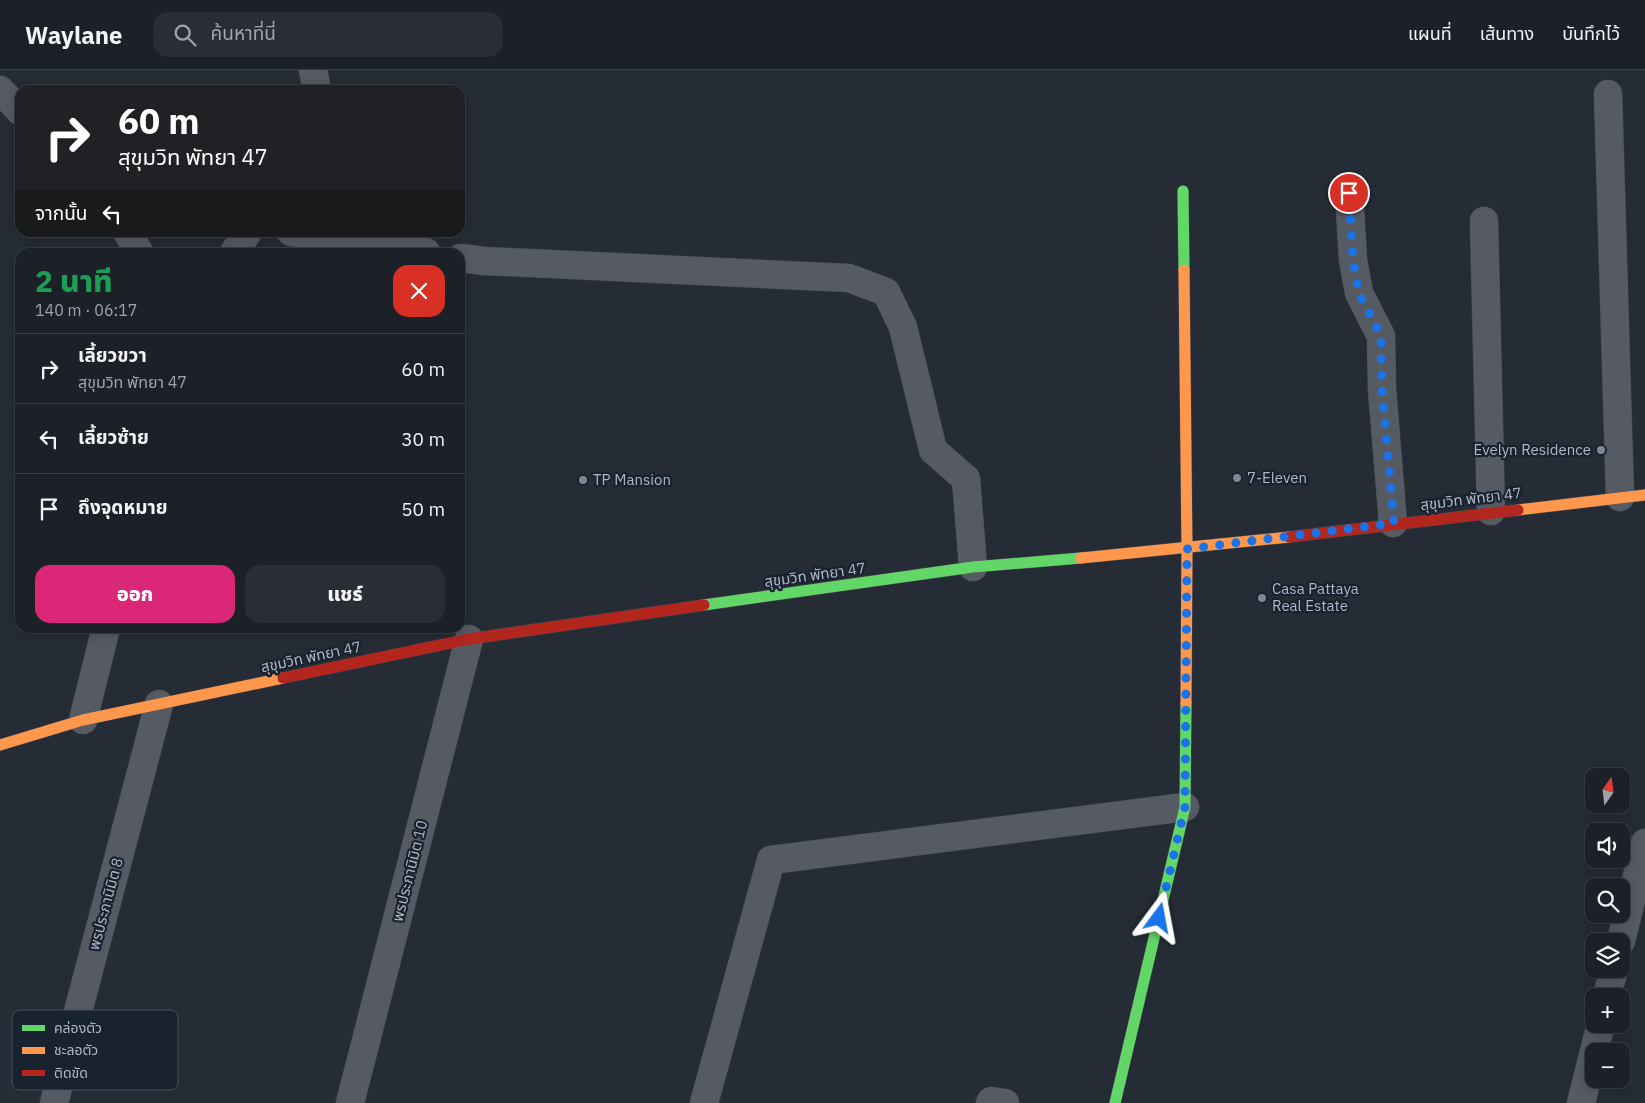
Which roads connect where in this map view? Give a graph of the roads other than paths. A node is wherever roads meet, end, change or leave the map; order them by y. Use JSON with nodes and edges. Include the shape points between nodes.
{"nodes":[{"id":1,"x":313,"y":70,"type":"edge"},
{"id":2,"x":316,"y":85,"type":"edge"},
{"id":3,"x":0,"y":90,"type":"edge"},
{"id":4,"x":1608,"y":94,"type":"dead end"},
{"id":5,"x":15,"y":106,"type":"edge"},
{"id":6,"x":1183,"y":191,"type":"dead end"},
{"id":7,"x":1349,"y":193,"type":"dead end"},
{"id":8,"x":1484,"y":221,"type":"dead end"},
{"id":9,"x":131,"y":237,"type":"edge"},
{"id":10,"x":244,"y":237,"type":"edge"},
{"id":11,"x":325,"y":237,"type":"edge"},
{"id":12,"x":137,"y":248,"type":"edge"},
{"id":13,"x":237,"y":248,"type":"edge"},
{"id":14,"x":399,"y":248,"type":"edge"},
{"id":15,"x":465,"y":259,"type":"edge"},
{"id":16,"x":1633,"y":496,"type":"edge"},
{"id":17,"x":1491,"y":511,"type":"junction"},
{"id":18,"x":1394,"y":523,"type":"junction"},
{"id":19,"x":1187,"y":549,"type":"junction"},
{"id":20,"x":973,"y":568,"type":"junction"},
{"id":21,"x":105,"y":633,"type":"edge"},
{"id":22,"x":469,"y":639,"type":"junction"},
{"id":23,"x":159,"y":704,"type":"junction"},
{"id":24,"x":83,"y":720,"type":"junction"},
{"id":25,"x":0,"y":745,"type":"edge"},
{"id":26,"x":1185,"y":807,"type":"junction"},
{"id":27,"x":1645,"y":843,"type":"edge"},
{"id":28,"x":1623,"y":933,"type":"edge"},
{"id":29,"x":78,"y":1010,"type":"edge"},
{"id":30,"x":1598,"y":1033,"type":"edge"},
{"id":31,"x":57,"y":1090,"type":"edge"},
{"id":32,"x":54,"y":1103,"type":"edge"},
{"id":33,"x":350,"y":1103,"type":"edge"},
{"id":34,"x":704,"y":1103,"type":"edge"},
{"id":35,"x":990,"y":1103,"type":"edge"},
{"id":36,"x":1005,"y":1103,"type":"edge"},
{"id":37,"x":1115,"y":1103,"type":"edge"},
{"id":38,"x":1581,"y":1103,"type":"edge"}],
"edges":[{"from":1,"to":2,"type":"street"},
{"from":3,"to":5,"type":"street"},
{"from":4,"to":16,"type":"street"},
{"from":6,"to":19,"type":"street"},
{"from":7,"to":18,"type":"street","via":[[1353,260],[1359,293],[1381,336],[1382,390]]},
{"from":8,"to":17,"type":"street"},
{"from":9,"to":12,"type":"street"},
{"from":10,"to":13,"type":"street"},
{"from":11,"to":14,"type":"street"},
{"from":15,"to":20,"type":"street","via":[[849,278],[886,292],[903,327],[933,450],[966,479]]},
{"from":16,"to":17,"type":"street","name":"สุขุมวิท พัทยา 47"},
{"from":17,"to":18,"type":"street","name":"สุขุมวิท พัทยา 47"},
{"from":18,"to":19,"type":"street","name":"สุขุมวิท พัทยา 47"},
{"from":19,"to":20,"type":"street","name":"สุขุมวิท พัทยา 47"},
{"from":19,"to":26,"type":"street"},
{"from":20,"to":22,"type":"street","name":"สุขุมวิท พัทยา 47"},
{"from":21,"to":24,"type":"street"},
{"from":22,"to":23,"type":"street","name":"สุขุมวิท พัทยา 47"},
{"from":22,"to":33,"type":"street","name":"พรประภานิมิต 10"},
{"from":23,"to":24,"type":"street","name":"สุขุมวิท พัทยา 47"},
{"from":23,"to":29,"type":"street","name":"พรประภานิมิต 8"},
{"from":24,"to":25,"type":"street","name":"สุขุมวิท พัทยา 47"},
{"from":26,"to":34,"type":"street","via":[[771,860]]},
{"from":26,"to":37,"type":"street"},
{"from":27,"to":28,"type":"street"},
{"from":30,"to":38,"type":"street"},
{"from":31,"to":32,"type":"street","name":"พรประภานิมิต 8"},
{"from":35,"to":36,"type":"street"}]}
